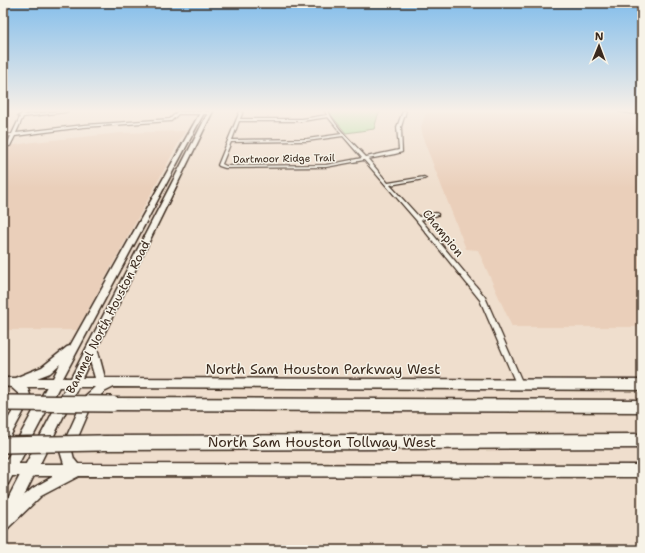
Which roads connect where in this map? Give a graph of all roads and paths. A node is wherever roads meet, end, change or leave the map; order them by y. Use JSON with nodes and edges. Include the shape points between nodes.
{"nodes":[{"id":1,"x":11,"y":137,"type":"edge"},
{"id":2,"x":188,"y":137,"type":"edge"},
{"id":3,"x":198,"y":137,"type":"edge"},
{"id":4,"x":231,"y":137,"type":"edge"},
{"id":5,"x":331,"y":137,"type":"edge"},
{"id":6,"x":346,"y":137,"type":"edge"},
{"id":7,"x":400,"y":137,"type":"edge"},
{"id":8,"x":229,"y":141,"type":"junction"},
{"id":9,"x":8,"y":145,"type":"dead end"},
{"id":10,"x":365,"y":158,"type":"junction"},
{"id":11,"x":173,"y":165,"type":"junction"},
{"id":12,"x":183,"y":166,"type":"junction"},
{"id":13,"x":424,"y":178,"type":"dead end"},
{"id":14,"x":388,"y":184,"type":"junction"},
{"id":15,"x":436,"y":214,"type":"dead end"},
{"id":16,"x":144,"y":218,"type":"junction"},
{"id":17,"x":157,"y":218,"type":"junction"},
{"id":18,"x":418,"y":219,"type":"junction"},
{"id":19,"x":76,"y":346,"type":"junction"},
{"id":20,"x":92,"y":348,"type":"junction"},
{"id":21,"x":8,"y":382,"type":"edge"},
{"id":22,"x":55,"y":383,"type":"junction"},
{"id":23,"x":74,"y":383,"type":"junction"},
{"id":24,"x":106,"y":383,"type":"junction"},
{"id":25,"x":519,"y":384,"type":"junction"},
{"id":26,"x":642,"y":385,"type":"edge"},
{"id":27,"x":4,"y":403,"type":"edge"},
{"id":28,"x":642,"y":406,"type":"edge"},
{"id":29,"x":3,"y":438,"type":"edge"},
{"id":30,"x":642,"y":441,"type":"edge"},
{"id":31,"x":3,"y":445,"type":"edge"},
{"id":32,"x":30,"y":471,"type":"junction"},
{"id":33,"x":76,"y":471,"type":"junction"},
{"id":34,"x":642,"y":472,"type":"edge"},
{"id":35,"x":5,"y":473,"type":"edge"},
{"id":36,"x":3,"y":523,"type":"edge"}],
"edges":[{"from":1,"to":9,"type":"street"},
{"from":2,"to":11,"type":"main road","name":"Bammel North Houston Road"},
{"from":3,"to":12,"type":"main road","name":"Bammel North Houston Road"},
{"from":4,"to":8,"type":"street"},
{"from":5,"to":8,"type":"street","via":[[307,140]]},
{"from":6,"to":10,"type":"street","name":"Champion"},
{"from":7,"to":10,"type":"street","name":"Dartmoor Ridge Trail","via":[[401,151]]},
{"from":8,"to":10,"type":"street","name":"Dartmoor Ridge Trail","via":[[220,165],[225,167],[326,166]]},
{"from":10,"to":14,"type":"street","name":"Champion"},
{"from":11,"to":12,"type":"main road"},
{"from":11,"to":16,"type":"main road","name":"Bammel North Houston Road"},
{"from":12,"to":17,"type":"main road","name":"Bammel North Houston Road"},
{"from":13,"to":14,"type":"street"},
{"from":14,"to":18,"type":"street","name":"Champion"},
{"from":15,"to":18,"type":"street"},
{"from":16,"to":17,"type":"main road"},
{"from":16,"to":19,"type":"main road","name":"Bammel North Houston Road"},
{"from":17,"to":20,"type":"main road","name":"Bammel North Houston Road"},
{"from":18,"to":25,"type":"street","name":"Champion","via":[[483,299]]},
{"from":19,"to":21,"type":"main road","via":[[46,370]]},
{"from":19,"to":22,"type":"main road","name":"Bammel North Houston Road"},
{"from":20,"to":23,"type":"main road","name":"Bammel North Houston Road"},
{"from":20,"to":24,"type":"main road","via":[[95,362]]},
{"from":21,"to":22,"type":"main road","name":"North Sam Houston Parkway West"},
{"from":21,"to":29,"type":"main road","via":[[24,392],[26,398]]},
{"from":22,"to":23,"type":"main road","name":"North Sam Houston Parkway West"},
{"from":22,"to":35,"type":"main road","name":"Bammel North Houston Road"},
{"from":23,"to":24,"type":"main road","name":"North Sam Houston Parkway West"},
{"from":23,"to":32,"type":"main road","name":"Bammel North Houston Road"},
{"from":24,"to":25,"type":"main road","name":"North Sam Houston Parkway West"},
{"from":24,"to":33,"type":"main road","via":[[89,399],[66,451],[69,462]]},
{"from":25,"to":26,"type":"main road","name":"North Sam Houston Parkway West"},
{"from":27,"to":28,"type":"highway","bridge":true},
{"from":30,"to":31,"type":"highway","name":"North Sam Houston Tollway West","bridge":true},
{"from":32,"to":33,"type":"main road"},
{"from":32,"to":35,"type":"main road"},
{"from":32,"to":36,"type":"main road","name":"Bammel North Houston Road"},
{"from":33,"to":34,"type":"main road"},
{"from":33,"to":36,"type":"main road","via":[[37,492]]}]}
